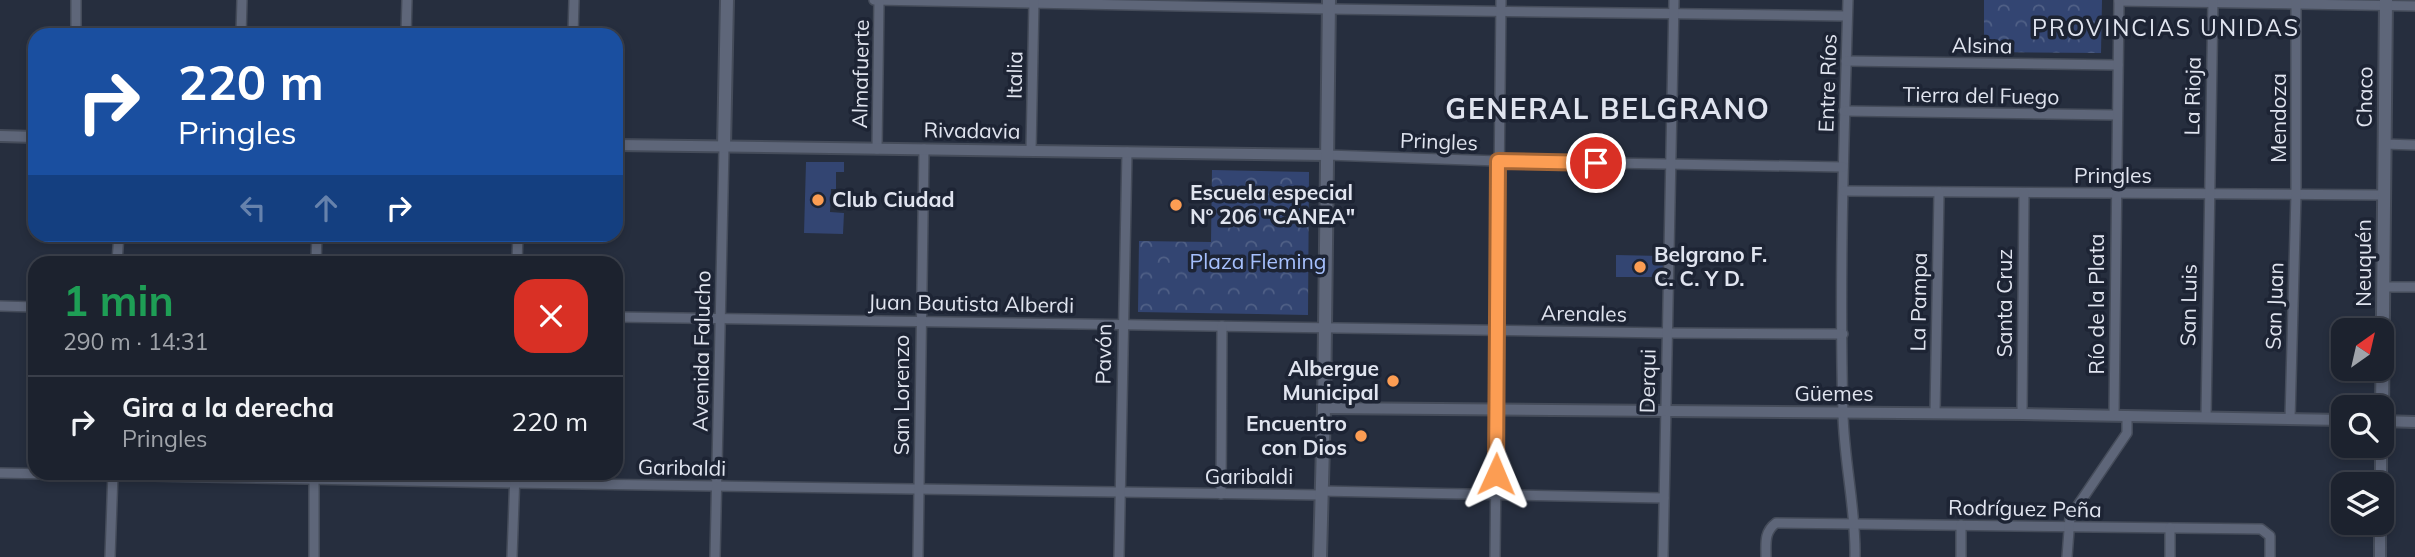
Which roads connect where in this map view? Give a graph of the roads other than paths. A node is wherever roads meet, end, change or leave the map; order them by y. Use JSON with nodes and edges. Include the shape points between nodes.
{"nodes":[{"id":1,"x":76,"y":0,"type":"edge"},
{"id":2,"x":242,"y":0,"type":"edge"},
{"id":3,"x":407,"y":0,"type":"edge"},
{"id":4,"x":574,"y":0,"type":"edge"},
{"id":5,"x":727,"y":0,"type":"edge"},
{"id":6,"x":874,"y":0,"type":"edge"},
{"id":7,"x":879,"y":0,"type":"edge"},
{"id":8,"x":1501,"y":0,"type":"edge"},
{"id":9,"x":1674,"y":0,"type":"edge"},
{"id":10,"x":1848,"y":0,"type":"edge"},
{"id":11,"x":2119,"y":1,"type":"edge"},
{"id":12,"x":2213,"y":1,"type":"edge"},
{"id":13,"x":1034,"y":2,"type":"edge"},
{"id":14,"x":2296,"y":2,"type":"edge"},
{"id":15,"x":2386,"y":3,"type":"edge"},
{"id":16,"x":1329,"y":5,"type":"edge"},
{"id":17,"x":2415,"y":6,"type":"edge"},
{"id":18,"x":1500,"y":11,"type":"junction"},
{"id":19,"x":1674,"y":13,"type":"junction"},
{"id":20,"x":1847,"y":16,"type":"junction"},
{"id":21,"x":76,"y":28,"type":"edge"},
{"id":22,"x":241,"y":28,"type":"edge"},
{"id":23,"x":406,"y":28,"type":"edge"},
{"id":24,"x":573,"y":28,"type":"edge"},
{"id":25,"x":1846,"y":61,"type":"junction"},
{"id":26,"x":2118,"y":65,"type":"junction"},
{"id":27,"x":1844,"y":111,"type":"junction"},
{"id":28,"x":2116,"y":115,"type":"junction"},
{"id":29,"x":0,"y":136,"type":"edge"},
{"id":30,"x":28,"y":137,"type":"edge"},
{"id":31,"x":2384,"y":144,"type":"junction"},
{"id":32,"x":623,"y":145,"type":"edge"},
{"id":33,"x":2415,"y":145,"type":"edge"},
{"id":34,"x":724,"y":146,"type":"junction"},
{"id":35,"x":877,"y":149,"type":"junction"},
{"id":36,"x":924,"y":149,"type":"junction"},
{"id":37,"x":1031,"y":151,"type":"junction"},
{"id":38,"x":1128,"y":152,"type":"junction"},
{"id":39,"x":1327,"y":155,"type":"junction"},
{"id":40,"x":1498,"y":161,"type":"junction"},
{"id":41,"x":1670,"y":164,"type":"junction"},
{"id":42,"x":1843,"y":167,"type":"junction"},
{"id":43,"x":1843,"y":191,"type":"junction"},
{"id":44,"x":1938,"y":192,"type":"junction"},
{"id":45,"x":2024,"y":193,"type":"junction"},
{"id":46,"x":2208,"y":193,"type":"junction"},
{"id":47,"x":2115,"y":194,"type":"junction"},
{"id":48,"x":2296,"y":194,"type":"junction"},
{"id":49,"x":2383,"y":195,"type":"junction"},
{"id":50,"x":2384,"y":287,"type":"junction"},
{"id":51,"x":2415,"y":287,"type":"edge"},
{"id":52,"x":0,"y":306,"type":"edge"},
{"id":53,"x":28,"y":307,"type":"edge"},
{"id":54,"x":623,"y":317,"type":"edge"},
{"id":55,"x":719,"y":319,"type":"junction"},
{"id":56,"x":920,"y":320,"type":"junction"},
{"id":57,"x":1122,"y":324,"type":"junction"},
{"id":58,"x":1222,"y":326,"type":"junction"},
{"id":59,"x":1325,"y":327,"type":"junction"},
{"id":60,"x":1497,"y":330,"type":"junction"},
{"id":61,"x":1667,"y":333,"type":"junction"},
{"id":62,"x":1843,"y":334,"type":"junction"},
{"id":63,"x":2382,"y":395,"type":"edge"},
{"id":64,"x":1324,"y":408,"type":"junction"},
{"id":65,"x":1497,"y":409,"type":"junction"},
{"id":66,"x":1665,"y":412,"type":"junction"},
{"id":67,"x":1843,"y":413,"type":"junction"},
{"id":68,"x":1935,"y":413,"type":"junction"},
{"id":69,"x":2022,"y":414,"type":"junction"},
{"id":70,"x":2114,"y":415,"type":"junction"},
{"id":71,"x":2127,"y":416,"type":"junction"},
{"id":72,"x":2206,"y":416,"type":"junction"},
{"id":73,"x":2290,"y":419,"type":"junction"},
{"id":74,"x":2331,"y":420,"type":"edge"},
{"id":75,"x":2394,"y":421,"type":"edge"},
{"id":76,"x":2415,"y":422,"type":"edge"},
{"id":77,"x":0,"y":473,"type":"edge"},
{"id":78,"x":28,"y":473,"type":"edge"},
{"id":79,"x":113,"y":480,"type":"edge"},
{"id":80,"x":314,"y":480,"type":"edge"},
{"id":81,"x":429,"y":480,"type":"edge"},
{"id":82,"x":515,"y":483,"type":"junction"},
{"id":83,"x":716,"y":486,"type":"junction"},
{"id":84,"x":919,"y":488,"type":"junction"},
{"id":85,"x":1120,"y":493,"type":"junction"},
{"id":86,"x":1321,"y":493,"type":"junction"},
{"id":87,"x":1221,"y":494,"type":"junction"},
{"id":88,"x":1496,"y":495,"type":"junction"},
{"id":89,"x":1664,"y":498,"type":"junction"},
{"id":90,"x":1855,"y":523,"type":"junction"},
{"id":91,"x":1961,"y":525,"type":"junction"},
{"id":92,"x":2067,"y":527,"type":"junction"},
{"id":93,"x":2170,"y":528,"type":"junction"},
{"id":94,"x":2380,"y":535,"type":"edge"},
{"id":95,"x":110,"y":557,"type":"edge"},
{"id":96,"x":314,"y":557,"type":"edge"},
{"id":97,"x":512,"y":557,"type":"edge"},
{"id":98,"x":715,"y":557,"type":"edge"},
{"id":99,"x":918,"y":557,"type":"edge"},
{"id":100,"x":1119,"y":557,"type":"edge"},
{"id":101,"x":1320,"y":557,"type":"edge"},
{"id":102,"x":1495,"y":557,"type":"edge"},
{"id":103,"x":1663,"y":557,"type":"edge"},
{"id":104,"x":1766,"y":557,"type":"edge"},
{"id":105,"x":1855,"y":557,"type":"edge"},
{"id":106,"x":1961,"y":557,"type":"edge"},
{"id":107,"x":2067,"y":557,"type":"edge"},
{"id":108,"x":2170,"y":557,"type":"edge"},
{"id":109,"x":2270,"y":557,"type":"edge"},
{"id":110,"x":2380,"y":557,"type":"edge"}],
"edges":[{"from":1,"to":21,"type":"street"},
{"from":2,"to":22,"type":"street"},
{"from":3,"to":23,"type":"street"},
{"from":4,"to":24,"type":"street"},
{"from":5,"to":34,"type":"main road"},
{"from":6,"to":7,"type":"street"},
{"from":7,"to":13,"type":"street"},
{"from":7,"to":35,"type":"street","name":"Almafuerte"},
{"from":8,"to":18,"type":"street"},
{"from":9,"to":19,"type":"street","name":"Derqui"},
{"from":10,"to":20,"type":"street","name":"Entre Ríos"},
{"from":11,"to":12,"type":"street"},
{"from":11,"to":26,"type":"street","name":"Río de la Plata"},
{"from":12,"to":14,"type":"street"},
{"from":12,"to":46,"type":"street","name":"La Rioja"},
{"from":13,"to":16,"type":"street"},
{"from":13,"to":37,"type":"street","name":"Italia"},
{"from":14,"to":15,"type":"street"},
{"from":14,"to":48,"type":"street","name":"Mendoza"},
{"from":15,"to":17,"type":"street"},
{"from":15,"to":31,"type":"main road","name":"Chaco"},
{"from":16,"to":18,"type":"street"},
{"from":16,"to":39,"type":"main road"},
{"from":18,"to":19,"type":"street"},
{"from":18,"to":40,"type":"street"},
{"from":19,"to":20,"type":"street"},
{"from":19,"to":41,"type":"street","name":"Derqui"},
{"from":20,"to":25,"type":"street","name":"Entre Ríos"},
{"from":25,"to":26,"type":"street","name":"Alsina"},
{"from":25,"to":27,"type":"street","name":"Entre Ríos"},
{"from":26,"to":28,"type":"street","name":"Río de la Plata"},
{"from":27,"to":28,"type":"street","name":"Tierra del Fuego"},
{"from":27,"to":42,"type":"street","name":"Entre Ríos"},
{"from":28,"to":47,"type":"street","name":"Río de la Plata"},
{"from":29,"to":30,"type":"street"},
{"from":31,"to":33,"type":"street"},
{"from":31,"to":49,"type":"main road","name":"Chaco"},
{"from":32,"to":34,"type":"street","name":"Rivadavia"},
{"from":34,"to":35,"type":"street","name":"Rivadavia"},
{"from":34,"to":55,"type":"street","name":"Avenida Falucho"},
{"from":35,"to":36,"type":"street","name":"Rivadavia"},
{"from":36,"to":37,"type":"street","name":"Rivadavia"},
{"from":36,"to":56,"type":"street","name":"San Lorenzo"},
{"from":37,"to":38,"type":"street","name":"Rivadavia"},
{"from":38,"to":39,"type":"street","name":"Rivadavia"},
{"from":38,"to":57,"type":"street","name":"Pavón"},
{"from":39,"to":40,"type":"street","name":"Pringles"},
{"from":39,"to":59,"type":"main road"},
{"from":40,"to":41,"type":"street","name":"Pringles"},
{"from":40,"to":60,"type":"street"},
{"from":41,"to":42,"type":"street","name":"Pringles"},
{"from":41,"to":61,"type":"street","name":"Derqui"},
{"from":42,"to":43,"type":"street","name":"Entre Ríos"},
{"from":43,"to":44,"type":"street","name":"Pringles"},
{"from":43,"to":62,"type":"street","name":"Entre Ríos"},
{"from":44,"to":45,"type":"street","name":"Pringles"},
{"from":44,"to":68,"type":"street","name":"La Pampa"},
{"from":45,"to":47,"type":"street","name":"Pringles"},
{"from":45,"to":69,"type":"street","name":"Santa Cruz"},
{"from":46,"to":47,"type":"street","name":"Pringles"},
{"from":46,"to":48,"type":"street","name":"Pringles"},
{"from":46,"to":72,"type":"street","name":"San Luis"},
{"from":47,"to":70,"type":"street","name":"Río de la Plata"},
{"from":48,"to":49,"type":"street","name":"Pringles"},
{"from":48,"to":73,"type":"street","name":"San Juan"},
{"from":49,"to":50,"type":"main road","name":"Neuquén"},
{"from":50,"to":51,"type":"street"},
{"from":50,"to":63,"type":"main road","name":"Neuquén"},
{"from":52,"to":53,"type":"street"},
{"from":54,"to":55,"type":"street","name":"Juan Bautista Alberdi"},
{"from":55,"to":56,"type":"street","name":"Juan Bautista Alberdi"},
{"from":55,"to":83,"type":"street","name":"Avenida Falucho"},
{"from":56,"to":57,"type":"street","name":"Juan Bautista Alberdi"},
{"from":56,"to":84,"type":"street","name":"San Lorenzo"},
{"from":57,"to":58,"type":"street","name":"Juan Bautista Alberdi"},
{"from":57,"to":85,"type":"street","name":"Pavón"},
{"from":58,"to":59,"type":"street","name":"Juan Bautista Alberdi"},
{"from":58,"to":87,"type":"street"},
{"from":59,"to":60,"type":"street","name":"Arenales"},
{"from":59,"to":64,"type":"main road"},
{"from":60,"to":61,"type":"street","name":"Arenales"},
{"from":60,"to":65,"type":"street"},
{"from":61,"to":62,"type":"street","name":"Arenales"},
{"from":61,"to":66,"type":"street","name":"Derqui"},
{"from":62,"to":67,"type":"street","name":"Entre Ríos"},
{"from":64,"to":65,"type":"street","name":"Güemes"},
{"from":64,"to":86,"type":"main road"},
{"from":65,"to":66,"type":"street","name":"Güemes"},
{"from":65,"to":88,"type":"street"},
{"from":66,"to":67,"type":"street","name":"Güemes"},
{"from":66,"to":89,"type":"street","name":"Derqui"},
{"from":67,"to":68,"type":"street","name":"Güemes"},
{"from":67,"to":90,"type":"street","name":"Entre Ríos"},
{"from":68,"to":69,"type":"street","name":"Güemes"},
{"from":69,"to":70,"type":"street","name":"Güemes"},
{"from":70,"to":71,"type":"street","name":"Güemes"},
{"from":71,"to":72,"type":"street","name":"Güemes"},
{"from":71,"to":92,"type":"street","via":[[2127,433],[2073,509]]},
{"from":72,"to":73,"type":"street","name":"Güemes"},
{"from":73,"to":74,"type":"street","name":"Güemes"},
{"from":75,"to":76,"type":"street"},
{"from":77,"to":78,"type":"street","name":"Garibaldi"},
{"from":79,"to":95,"type":"street"},
{"from":80,"to":96,"type":"street"},
{"from":81,"to":82,"type":"street","name":"Garibaldi"},
{"from":82,"to":83,"type":"street","name":"Garibaldi"},
{"from":82,"to":97,"type":"street"},
{"from":83,"to":84,"type":"street","name":"Garibaldi"},
{"from":83,"to":98,"type":"street","name":"Avenida Falucho"},
{"from":84,"to":85,"type":"street","name":"Garibaldi"},
{"from":84,"to":99,"type":"street","name":"San Lorenzo"},
{"from":85,"to":87,"type":"street","name":"Garibaldi"},
{"from":85,"to":100,"type":"street","name":"Pavón"},
{"from":86,"to":87,"type":"street","name":"Garibaldi"},
{"from":86,"to":88,"type":"street"},
{"from":86,"to":101,"type":"main road"},
{"from":88,"to":89,"type":"street"},
{"from":88,"to":102,"type":"street"},
{"from":89,"to":103,"type":"street","name":"Derqui"},
{"from":90,"to":91,"type":"street","name":"Rodríguez Peña"},
{"from":90,"to":104,"type":"street","name":"Rodríguez Peña","via":[[1776,523],[1766,534]]},
{"from":90,"to":105,"type":"street","name":"Entre Ríos"},
{"from":91,"to":92,"type":"street","name":"Rodríguez Peña"},
{"from":91,"to":106,"type":"street"},
{"from":92,"to":93,"type":"street","name":"Rodríguez Peña"},
{"from":92,"to":107,"type":"street"},
{"from":93,"to":108,"type":"street"},
{"from":93,"to":109,"type":"street","name":"Rodríguez Peña","via":[[2261,529],[2270,536]]},
{"from":94,"to":110,"type":"street"}]}
